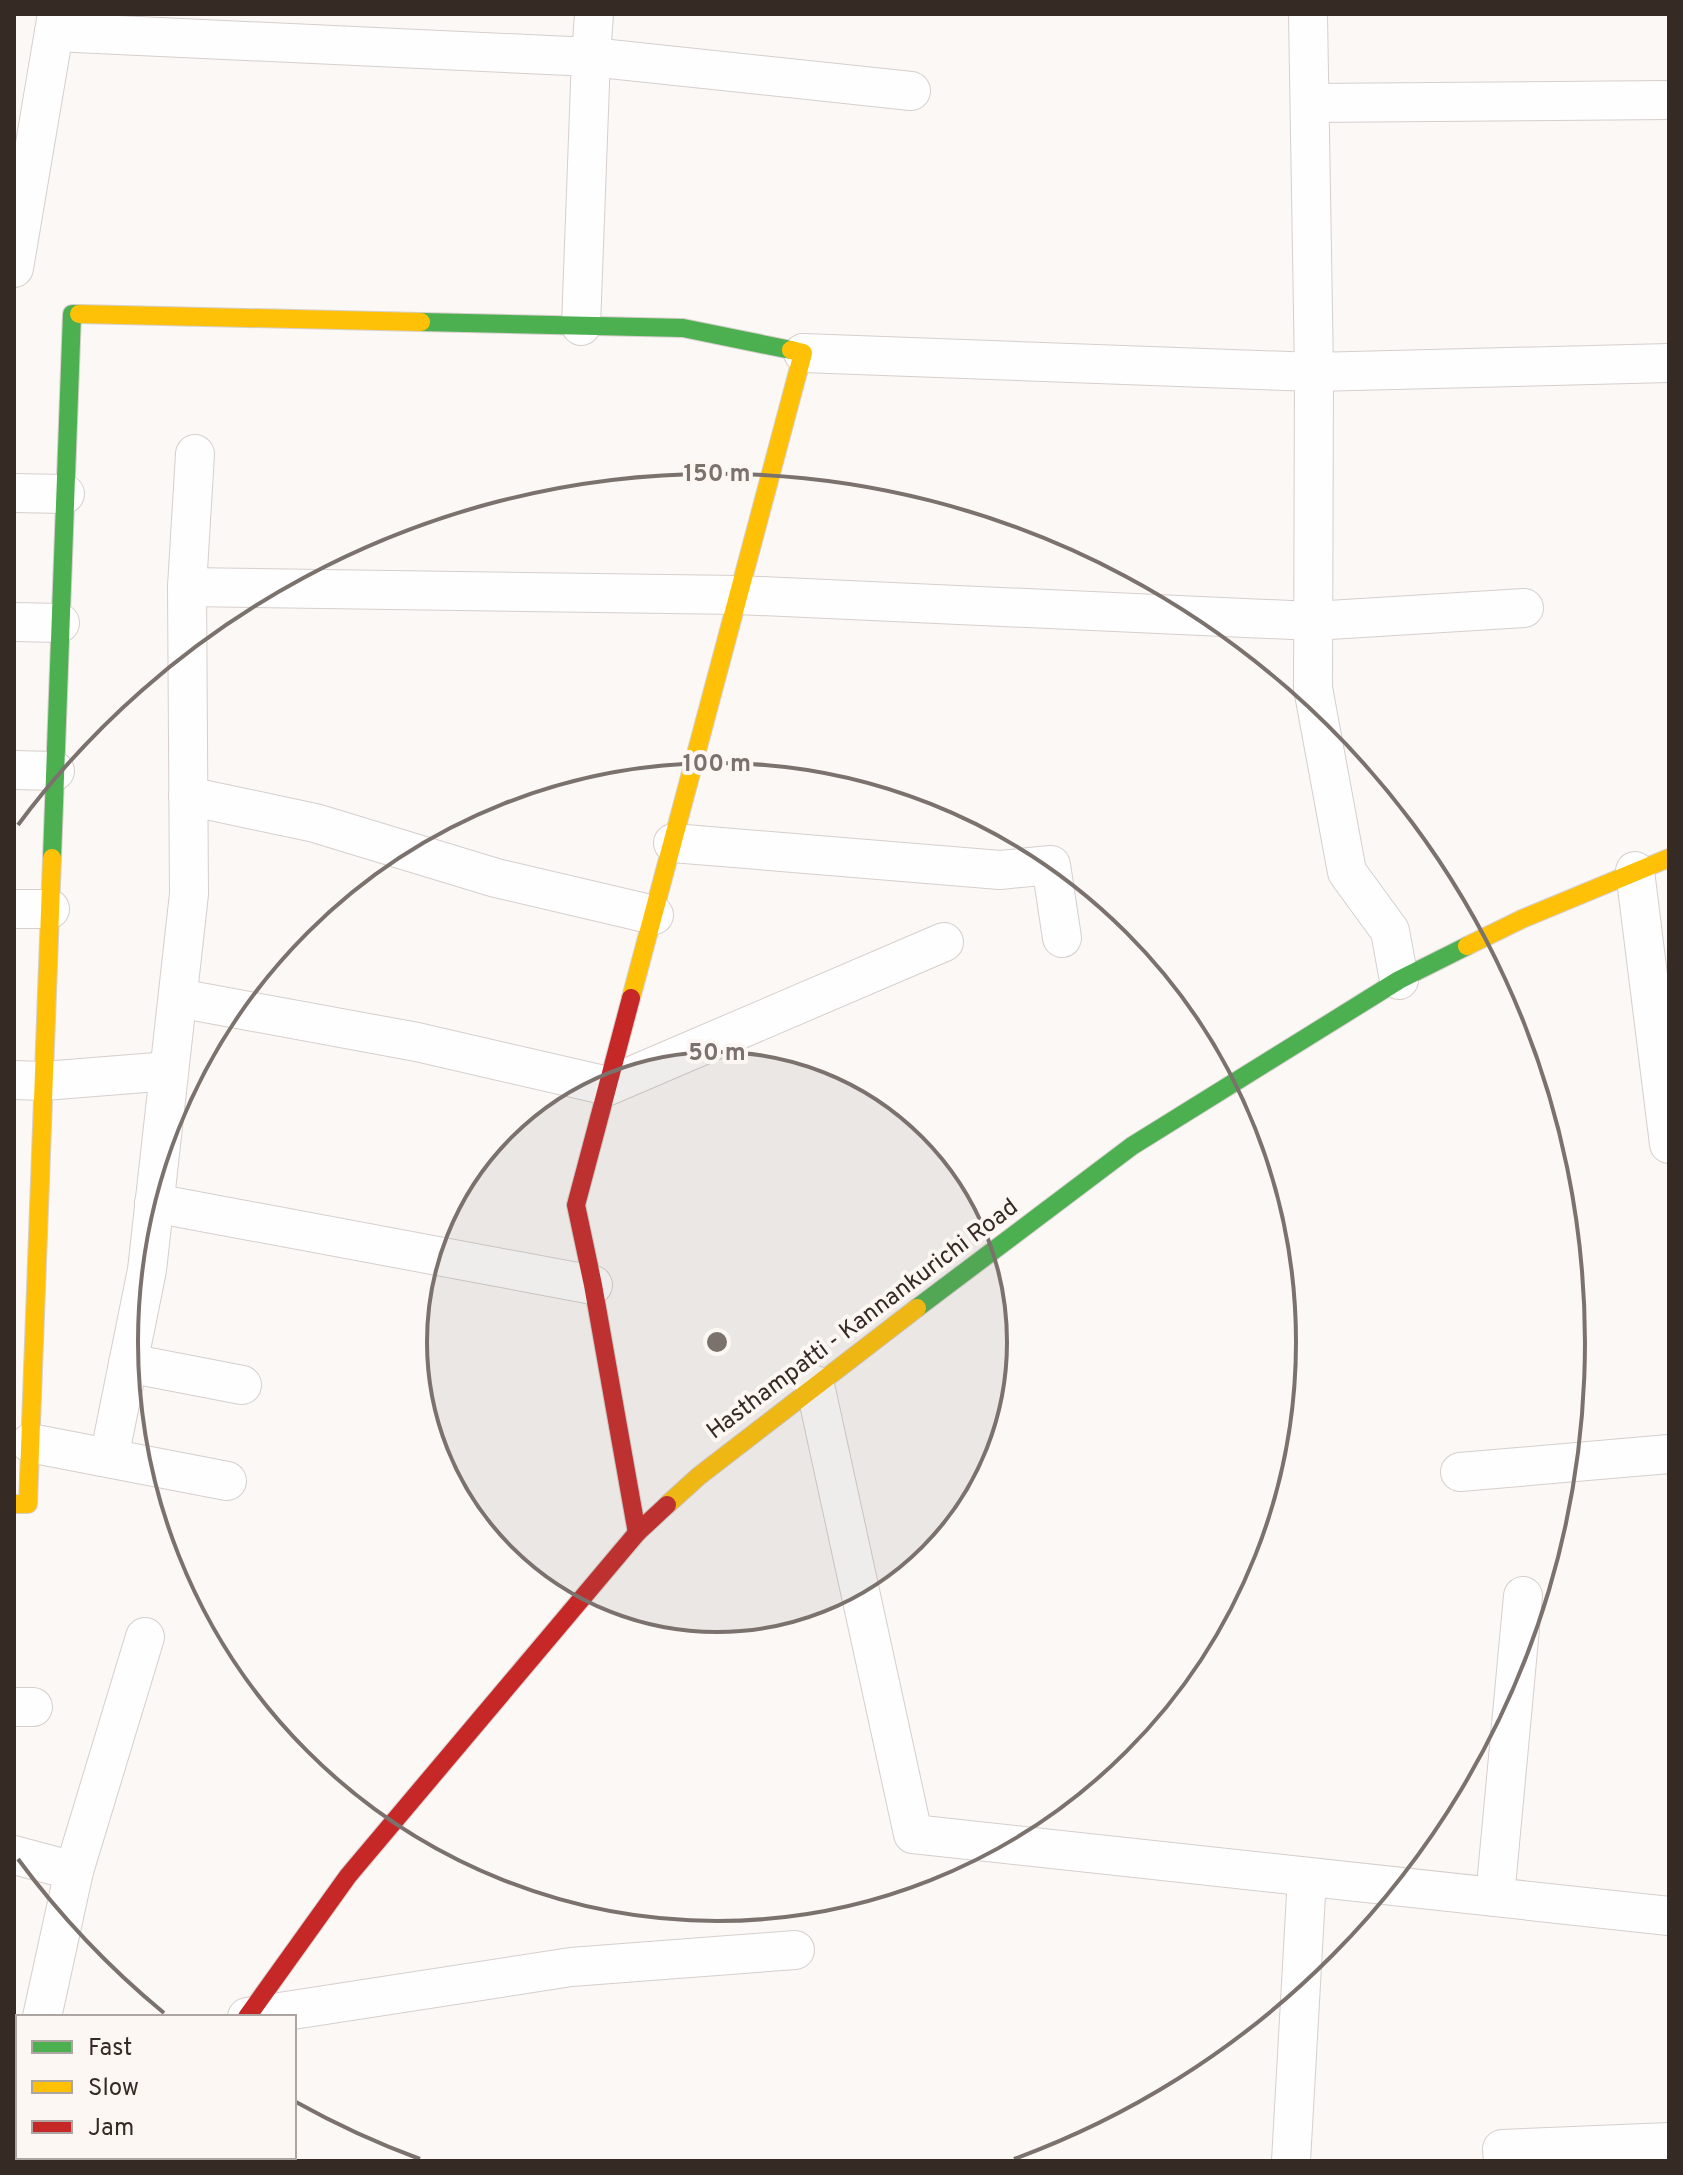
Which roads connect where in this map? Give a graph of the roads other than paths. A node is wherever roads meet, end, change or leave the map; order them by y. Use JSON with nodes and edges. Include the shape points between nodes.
{"nodes":[{"id":1,"x":594,"y":14,"type":"edge"},
{"id":2,"x":1308,"y":14,"type":"edge"},
{"id":3,"x":56,"y":23,"type":"edge"},
{"id":4,"x":591,"y":57,"type":"junction"},
{"id":5,"x":911,"y":91,"type":"dead end"},
{"id":6,"x":1669,"y":100,"type":"edge"},
{"id":7,"x":1310,"y":103,"type":"junction"},
{"id":8,"x":14,"y":268,"type":"edge"},
{"id":9,"x":581,"y":326,"type":"junction"},
{"id":10,"x":803,"y":353,"type":"junction"},
{"id":11,"x":1669,"y":363,"type":"edge"},
{"id":12,"x":1314,"y":372,"type":"junction"},
{"id":13,"x":195,"y":454,"type":"dead end"},
{"id":14,"x":14,"y":493,"type":"edge"},
{"id":15,"x":65,"y":494,"type":"junction"},
{"id":16,"x":187,"y":587,"type":"junction"},
{"id":17,"x":738,"y":595,"type":"junction"},
{"id":18,"x":1524,"y":608,"type":"dead end"},
{"id":19,"x":1313,"y":621,"type":"junction"},
{"id":20,"x":14,"y":622,"type":"edge"},
{"id":21,"x":60,"y":623,"type":"junction"},
{"id":22,"x":14,"y":770,"type":"edge"},
{"id":23,"x":55,"y":771,"type":"junction"},
{"id":24,"x":188,"y":796,"type":"junction"},
{"id":25,"x":673,"y":843,"type":"junction"},
{"id":26,"x":1652,"y":864,"type":"edge"},
{"id":27,"x":32,"y":909,"type":"edge"},
{"id":28,"x":654,"y":915,"type":"junction"},
{"id":29,"x":1062,"y":938,"type":"dead end"},
{"id":30,"x":944,"y":942,"type":"dead end"},
{"id":31,"x":1399,"y":980,"type":"junction"},
{"id":32,"x":178,"y":998,"type":"junction"},
{"id":33,"x":169,"y":1071,"type":"junction"},
{"id":34,"x":29,"y":1080,"type":"edge"},
{"id":35,"x":608,"y":1086,"type":"junction"},
{"id":36,"x":1669,"y":1144,"type":"edge"},
{"id":37,"x":154,"y":1203,"type":"junction"},
{"id":38,"x":26,"y":1251,"type":"edge"},
{"id":39,"x":593,"y":1285,"type":"junction"},
{"id":40,"x":128,"y":1363,"type":"junction"},
{"id":41,"x":242,"y":1385,"type":"dead end"},
{"id":42,"x":815,"y":1385,"type":"junction"},
{"id":43,"x":25,"y":1420,"type":"edge"},
{"id":44,"x":1669,"y":1454,"type":"edge"},
{"id":45,"x":109,"y":1458,"type":"junction"},
{"id":46,"x":1460,"y":1472,"type":"dead end"},
{"id":47,"x":227,"y":1481,"type":"dead end"},
{"id":48,"x":14,"y":1504,"type":"edge"},
{"id":49,"x":637,"y":1533,"type":"junction"},
{"id":50,"x":1523,"y":1596,"type":"dead end"},
{"id":51,"x":145,"y":1637,"type":"dead end"},
{"id":52,"x":14,"y":1855,"type":"edge"},
{"id":53,"x":74,"y":1871,"type":"junction"},
{"id":54,"x":1307,"y":1877,"type":"junction"},
{"id":55,"x":1495,"y":1897,"type":"junction"},
{"id":56,"x":1669,"y":1916,"type":"edge"},
{"id":57,"x":795,"y":1950,"type":"dead end"},
{"id":58,"x":42,"y":2015,"type":"edge"},
{"id":59,"x":248,"y":2015,"type":"edge"},
{"id":60,"x":260,"y":2015,"type":"edge"},
{"id":61,"x":1669,"y":2142,"type":"edge"},
{"id":62,"x":1291,"y":2161,"type":"edge"},
{"id":63,"x":1503,"y":2161,"type":"edge"}],
"edges":[{"from":1,"to":4,"type":"street"},
{"from":2,"to":7,"type":"street"},
{"from":3,"to":4,"type":"street"},
{"from":3,"to":8,"type":"street"},
{"from":4,"to":5,"type":"street"},
{"from":4,"to":9,"type":"street"},
{"from":6,"to":7,"type":"street"},
{"from":7,"to":12,"type":"street"},
{"from":9,"to":10,"type":"street","via":[[683,328]]},
{"from":9,"to":15,"type":"street","via":[[72,314]]},
{"from":10,"to":12,"type":"street"},
{"from":10,"to":17,"type":"street"},
{"from":11,"to":12,"type":"street"},
{"from":12,"to":19,"type":"street"},
{"from":13,"to":16,"type":"street"},
{"from":14,"to":15,"type":"street"},
{"from":15,"to":21,"type":"street"},
{"from":16,"to":17,"type":"street"},
{"from":16,"to":24,"type":"street"},
{"from":17,"to":19,"type":"street"},
{"from":17,"to":25,"type":"street"},
{"from":18,"to":19,"type":"street"},
{"from":19,"to":31,"type":"street","via":[[1313,688],[1347,872],[1390,931]]},
{"from":20,"to":21,"type":"street"},
{"from":21,"to":23,"type":"street"},
{"from":22,"to":23,"type":"street"},
{"from":23,"to":27,"type":"street"},
{"from":24,"to":28,"type":"street","via":[[315,823],[496,878]]},
{"from":24,"to":32,"type":"street","via":[[189,894]]},
{"from":25,"to":28,"type":"street"},
{"from":25,"to":29,"type":"street","via":[[1000,870],[1051,865]]},
{"from":26,"to":31,"type":"street","name":"Hasthampatti - Kannankurichi Road","via":[[1522,919]]},
{"from":26,"to":36,"type":"street"},
{"from":27,"to":34,"type":"street"},
{"from":28,"to":35,"type":"street"},
{"from":30,"to":35,"type":"street"},
{"from":31,"to":42,"type":"street","name":"Hasthampatti - Kannankurichi Road","via":[[1132,1146]]},
{"from":32,"to":33,"type":"street"},
{"from":32,"to":35,"type":"street","via":[[417,1042]]},
{"from":33,"to":34,"type":"street"},
{"from":33,"to":37,"type":"street"},
{"from":34,"to":38,"type":"street"},
{"from":35,"to":39,"type":"street","via":[[576,1205]]},
{"from":37,"to":39,"type":"street"},
{"from":37,"to":40,"type":"street"},
{"from":38,"to":43,"type":"street"},
{"from":39,"to":49,"type":"street"},
{"from":40,"to":41,"type":"street"},
{"from":40,"to":45,"type":"street"},
{"from":42,"to":49,"type":"street","name":"Hasthampatti - Kannankurichi Road","via":[[699,1476]]},
{"from":42,"to":54,"type":"street","via":[[913,1834]]},
{"from":43,"to":45,"type":"street"},
{"from":43,"to":48,"type":"street","via":[[28,1504]]},
{"from":44,"to":46,"type":"street"},
{"from":45,"to":47,"type":"street"},
{"from":49,"to":59,"type":"street","name":"Hasthampatti - Kannankurichi Road","via":[[348,1876]]},
{"from":50,"to":55,"type":"street"},
{"from":51,"to":53,"type":"street"},
{"from":52,"to":53,"type":"street"},
{"from":53,"to":58,"type":"street"},
{"from":54,"to":55,"type":"street"},
{"from":54,"to":62,"type":"street"},
{"from":55,"to":56,"type":"street"},
{"from":57,"to":60,"type":"street","via":[[571,1967]]},
{"from":61,"to":63,"type":"street","via":[[1502,2149]]}]}
